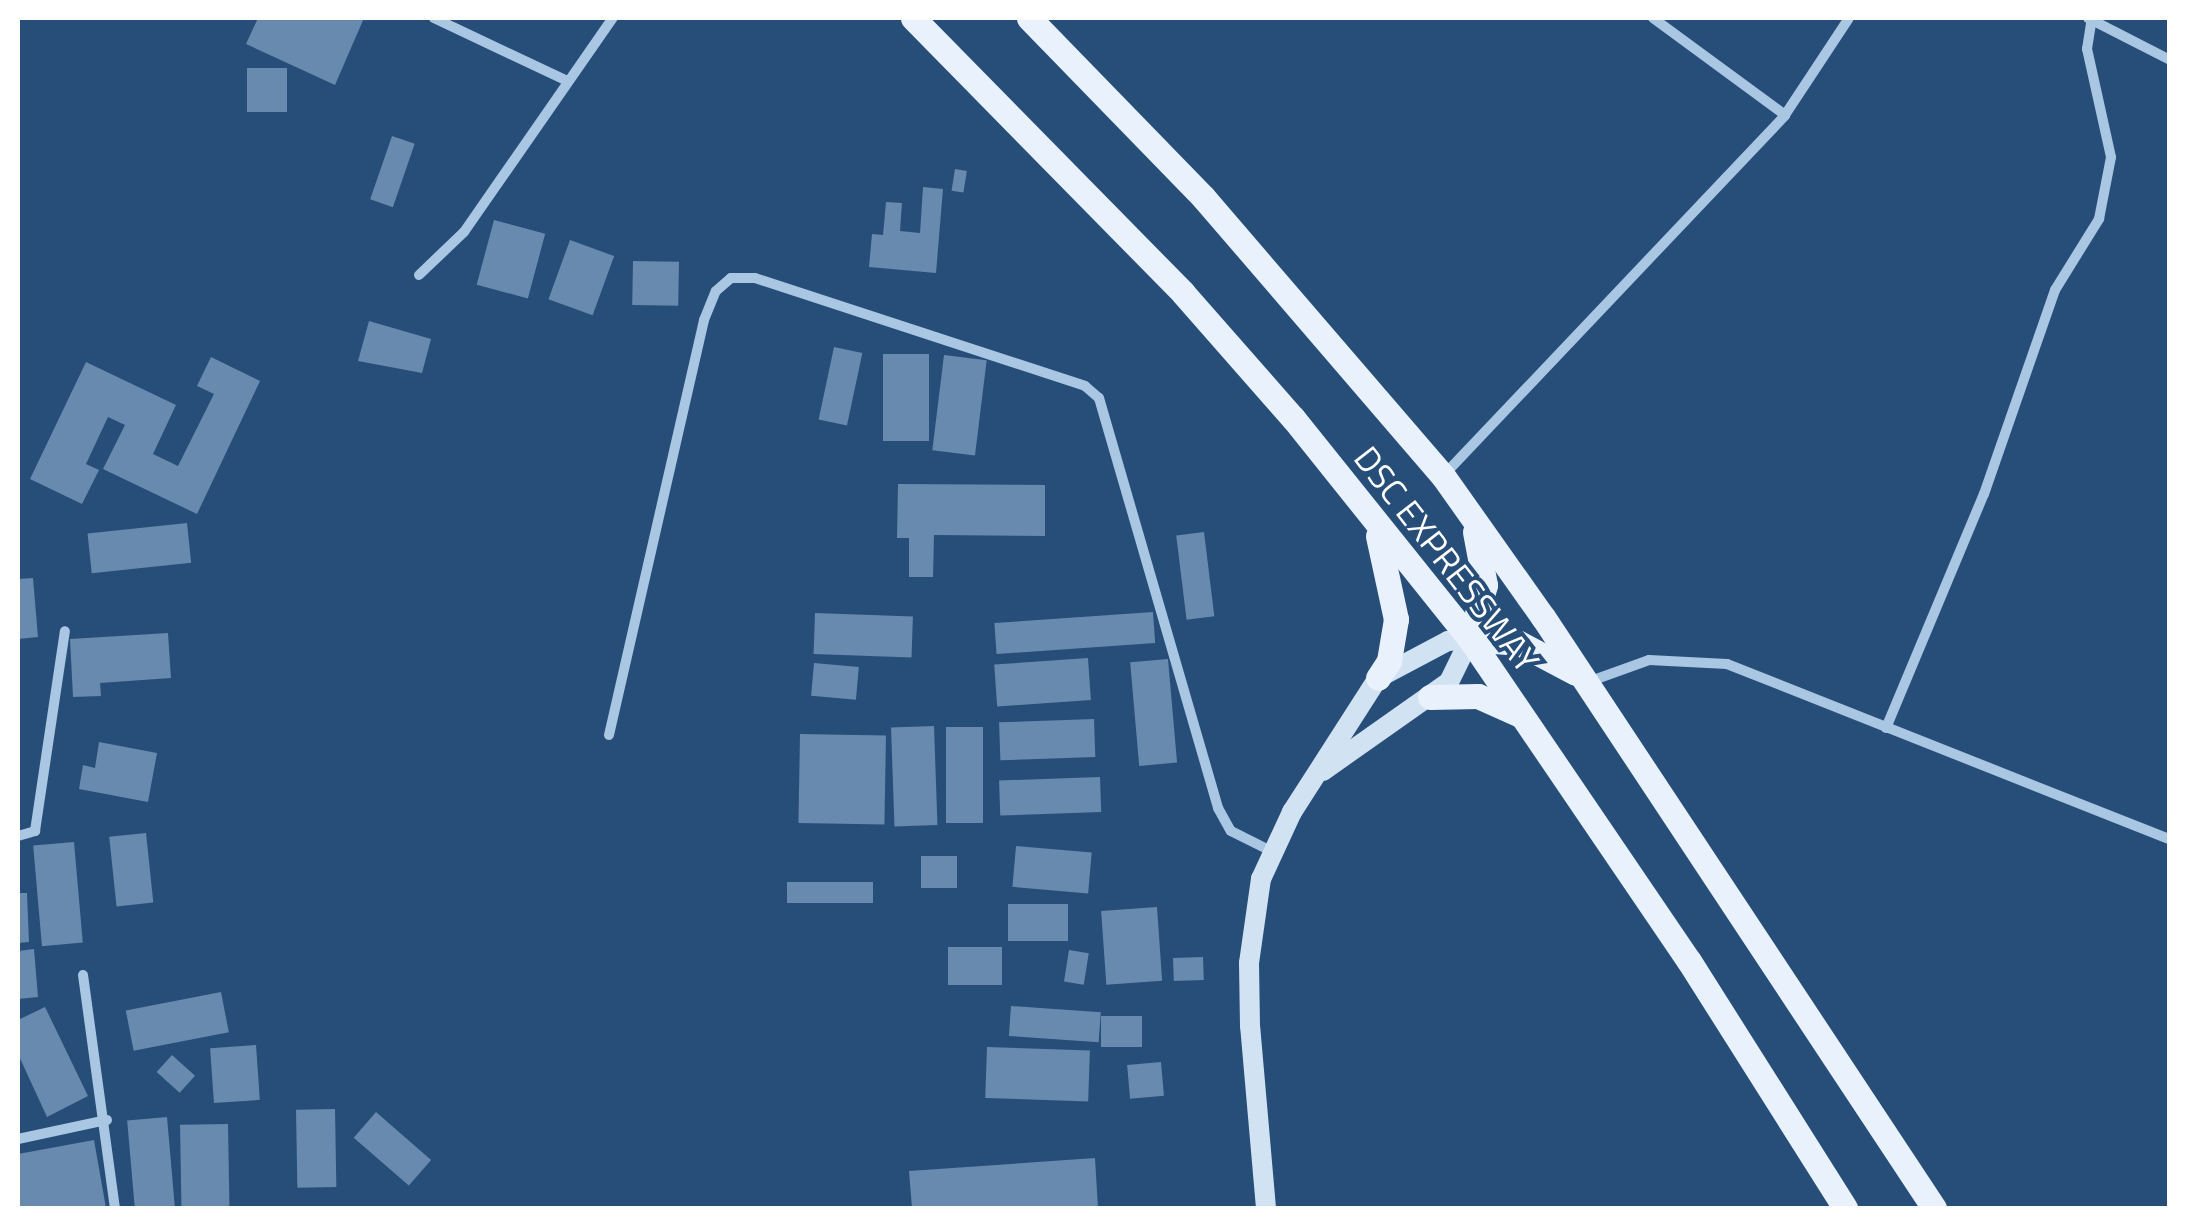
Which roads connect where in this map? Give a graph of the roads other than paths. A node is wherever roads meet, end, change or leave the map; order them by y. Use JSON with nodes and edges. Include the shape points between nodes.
{"nodes":[{"id":1,"x":434,"y":18,"type":"edge"},
{"id":2,"x":613,"y":18,"type":"edge"},
{"id":3,"x":912,"y":18,"type":"edge"},
{"id":4,"x":1029,"y":18,"type":"edge"},
{"id":5,"x":1653,"y":18,"type":"edge"},
{"id":6,"x":1849,"y":18,"type":"edge"},
{"id":7,"x":2090,"y":18,"type":"edge"},
{"id":8,"x":2170,"y":60,"type":"edge"},
{"id":9,"x":568,"y":81,"type":"junction"},
{"id":10,"x":1785,"y":116,"type":"junction"},
{"id":11,"x":419,"y":275,"type":"dead end"},
{"id":12,"x":1443,"y":476,"type":"junction"},
{"id":13,"x":1468,"y":510,"type":"junction"},
{"id":14,"x":1374,"y":522,"type":"junction"},
{"id":15,"x":65,"y":631,"type":"dead end"},
{"id":16,"x":1470,"y":639,"type":"junction"},
{"id":17,"x":1378,"y":678,"type":"junction"},
{"id":18,"x":1587,"y":683,"type":"junction"},
{"id":19,"x":1430,"y":697,"type":"junction"},
{"id":20,"x":1526,"y":719,"type":"junction"},
{"id":21,"x":1886,"y":728,"type":"junction"},
{"id":22,"x":609,"y":735,"type":"dead end"},
{"id":23,"x":1323,"y":771,"type":"junction"},
{"id":24,"x":18,"y":836,"type":"edge"},
{"id":25,"x":2170,"y":839,"type":"edge"},
{"id":26,"x":1272,"y":851,"type":"junction"},
{"id":27,"x":83,"y":975,"type":"dead end"},
{"id":28,"x":107,"y":1120,"type":"junction"},
{"id":29,"x":18,"y":1139,"type":"edge"},
{"id":30,"x":114,"y":1208,"type":"edge"},
{"id":31,"x":1266,"y":1208,"type":"edge"},
{"id":32,"x":1845,"y":1208,"type":"edge"},
{"id":33,"x":1934,"y":1208,"type":"edge"}],
"edges":[{"from":1,"to":9,"type":"street"},
{"from":2,"to":9,"type":"street"},
{"from":3,"to":14,"type":"main road","name":"DSC EXPRESSWAY","via":[[1182,293]]},
{"from":4,"to":12,"type":"main road","name":"DSC EXPRESSWAY","via":[[1203,197]]},
{"from":5,"to":10,"type":"street"},
{"from":6,"to":10,"type":"street"},
{"from":7,"to":8,"type":"street"},
{"from":7,"to":21,"type":"street","via":[[2087,49],[2111,157],[2099,219],[2055,290],[1984,494]]},
{"from":9,"to":11,"type":"street","via":[[464,232]]},
{"from":10,"to":12,"type":"street"},
{"from":12,"to":13,"type":"main road","name":"DSC EXPRESSWAY"},
{"from":13,"to":16,"type":"main road","via":[[1485,585]]},
{"from":13,"to":18,"type":"main road","name":"DSC EXPRESSWAY"},
{"from":14,"to":16,"type":"main road","name":"DSC EXPRESSWAY"},
{"from":14,"to":17,"type":"main road","via":[[1396,619],[1389,661]]},
{"from":15,"to":24,"type":"street","via":[[35,831]]},
{"from":16,"to":17,"type":"street","via":[[1448,641]]},
{"from":16,"to":18,"type":"main road","via":[[1519,643]]},
{"from":16,"to":19,"type":"street","via":[[1462,666]]},
{"from":16,"to":20,"type":"main road","name":"DSC EXPRESSWAY"},
{"from":17,"to":23,"type":"street"},
{"from":18,"to":21,"type":"street","via":[[1649,660],[1690,658],[1727,664]]},
{"from":18,"to":33,"type":"main road","name":"DSC EXPRESSWAY"},
{"from":19,"to":20,"type":"main road","via":[[1478,696]]},
{"from":19,"to":23,"type":"street"},
{"from":20,"to":32,"type":"main road","name":"DSC EXPRESSWAY"},
{"from":21,"to":25,"type":"street"},
{"from":22,"to":26,"type":"street","via":[[704,320],[716,292],[731,278],[755,278],[1084,386],[1099,398],[1218,808],[1232,830]]},
{"from":23,"to":26,"type":"street"},
{"from":26,"to":31,"type":"street","via":[[1253,915],[1249,963]]},
{"from":27,"to":28,"type":"street"},
{"from":28,"to":29,"type":"street"},
{"from":28,"to":30,"type":"street"}]}
